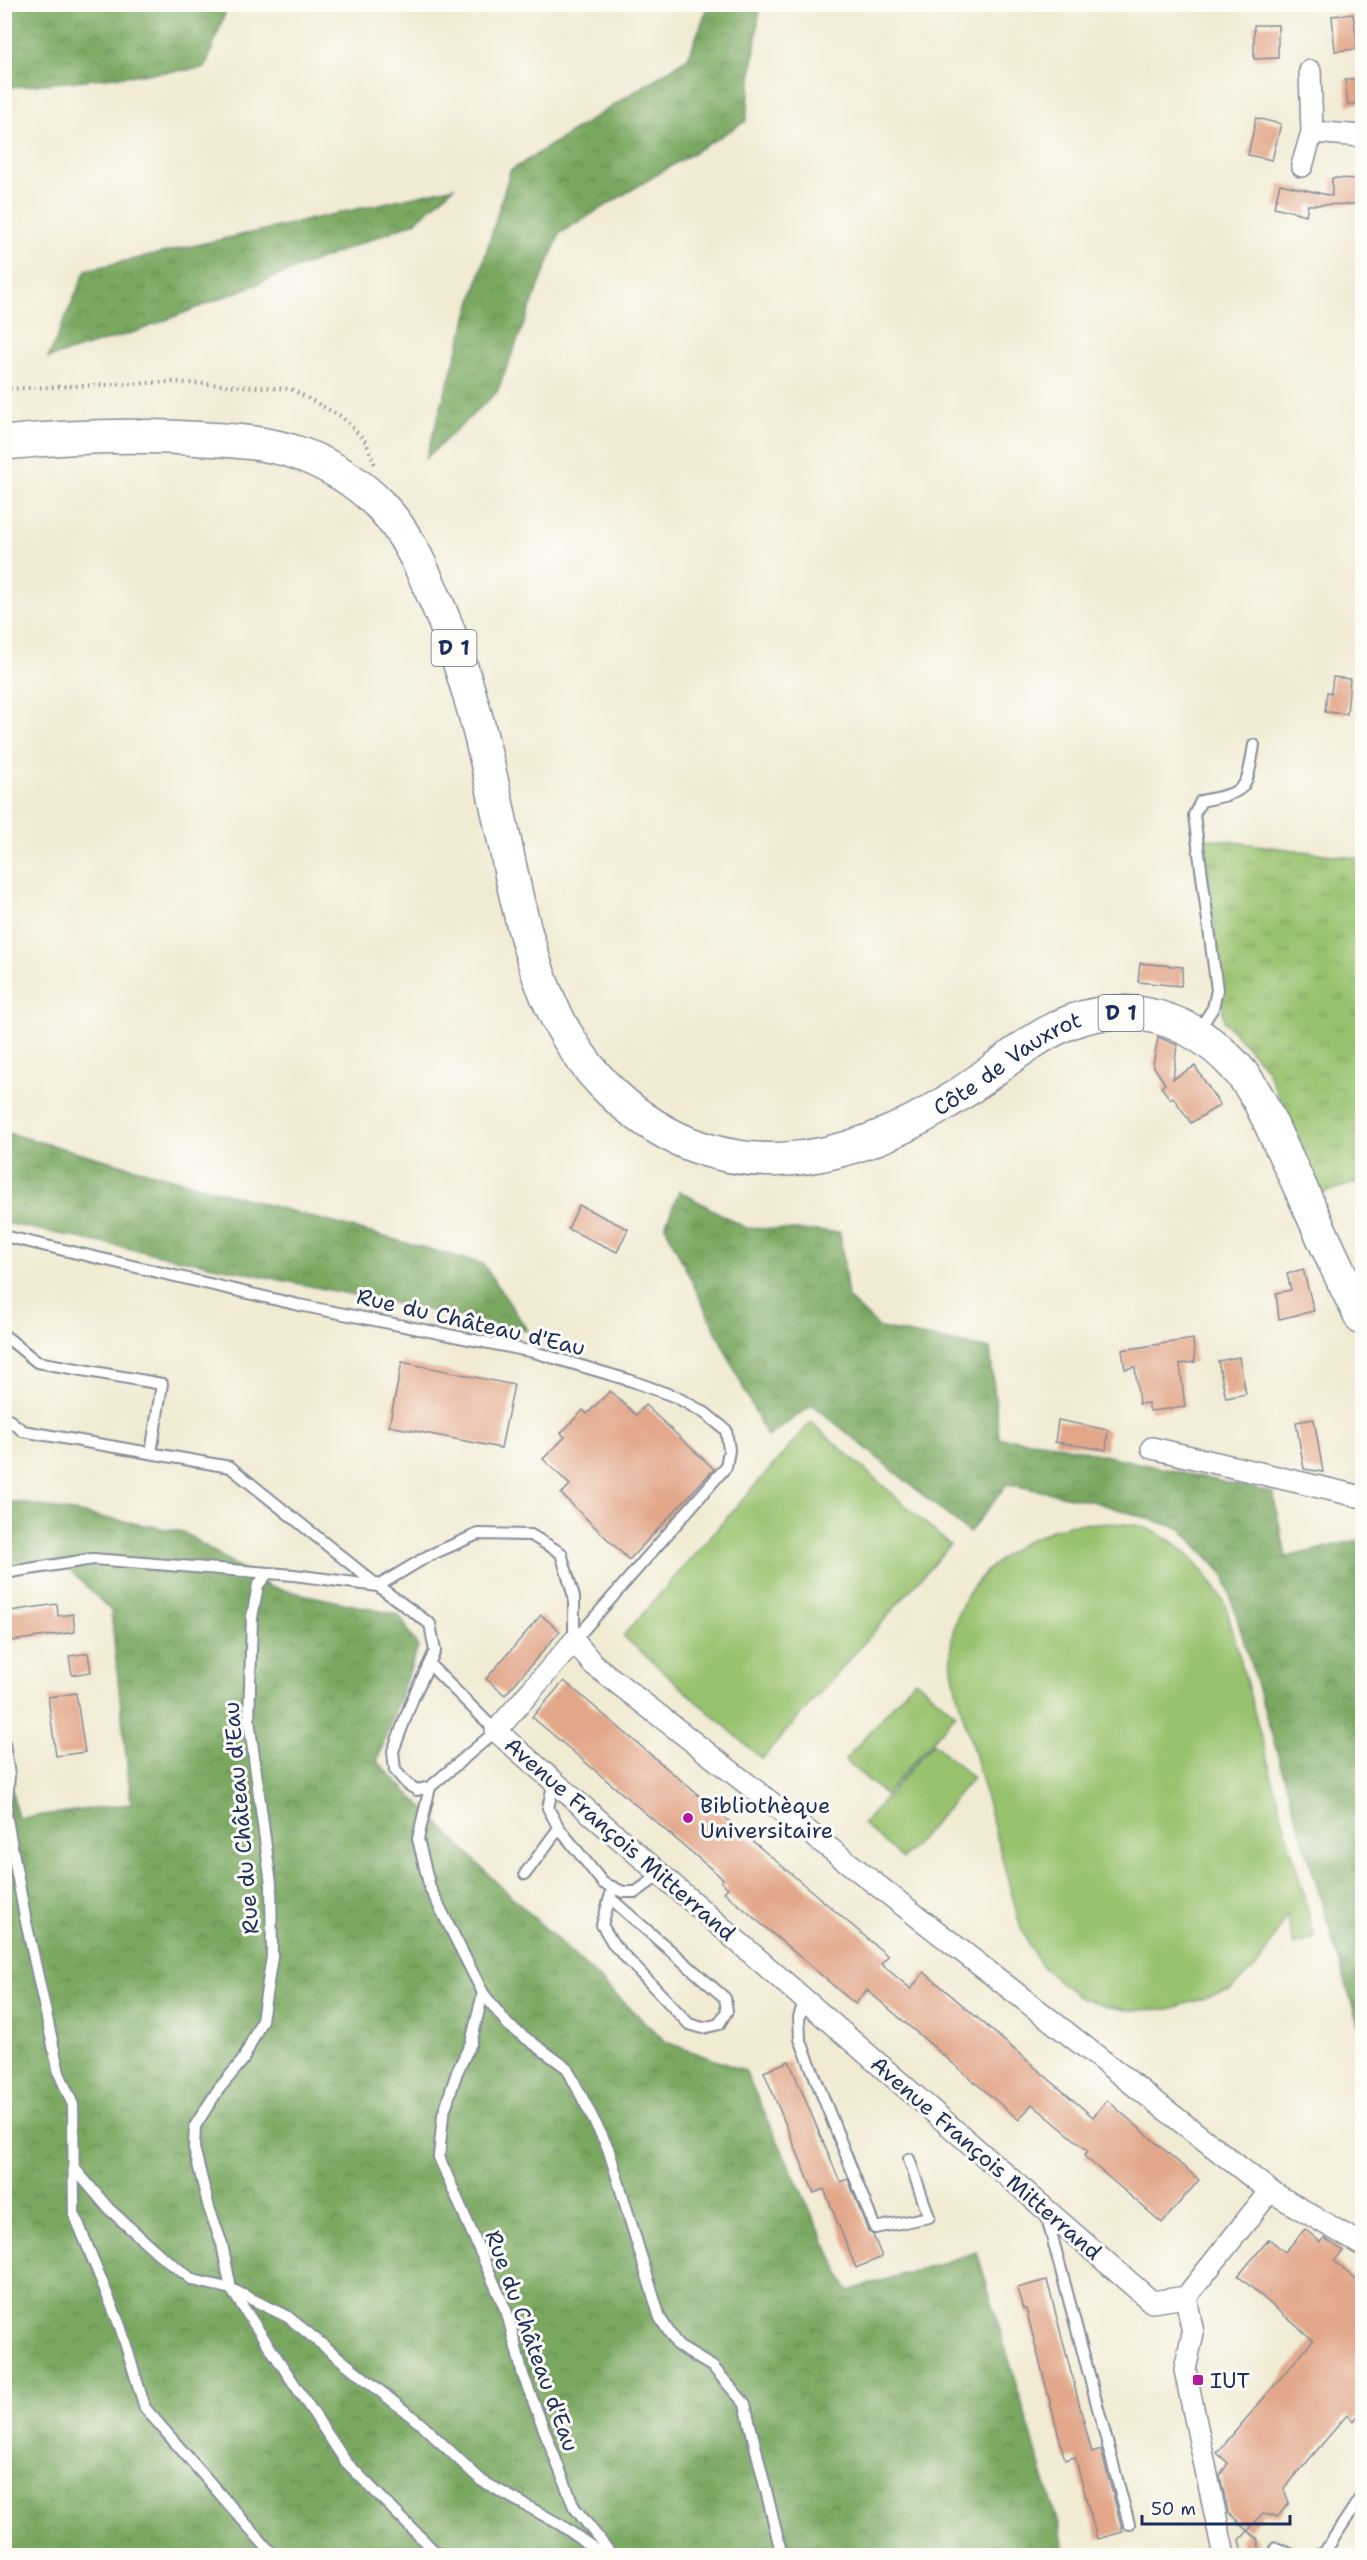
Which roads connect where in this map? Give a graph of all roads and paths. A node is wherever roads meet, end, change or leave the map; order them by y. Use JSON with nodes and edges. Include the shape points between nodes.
{"nodes":[{"id":1,"x":1310,"y":71,"type":"dead end"},
{"id":2,"x":1312,"y":132,"type":"junction"},
{"id":3,"x":1362,"y":136,"type":"edge"},
{"id":4,"x":1302,"y":166,"type":"dead end"},
{"id":5,"x":4,"y":388,"type":"edge"},
{"id":6,"x":4,"y":443,"type":"edge"},
{"id":7,"x":378,"y":503,"type":"junction"},
{"id":8,"x":1254,"y":745,"type":"dead end"},
{"id":9,"x":1197,"y":1033,"type":"junction"},
{"id":10,"x":4,"y":1236,"type":"edge"},
{"id":11,"x":1362,"y":1318,"type":"edge"},
{"id":12,"x":4,"y":1335,"type":"edge"},
{"id":13,"x":4,"y":1416,"type":"edge"},
{"id":14,"x":1152,"y":1448,"type":"dead end"},
{"id":15,"x":151,"y":1453,"type":"junction"},
{"id":16,"x":1362,"y":1497,"type":"edge"},
{"id":17,"x":4,"y":1573,"type":"edge"},
{"id":18,"x":268,"y":1573,"type":"junction"},
{"id":19,"x":378,"y":1586,"type":"junction"},
{"id":20,"x":574,"y":1641,"type":"junction"},
{"id":21,"x":429,"y":1664,"type":"junction"},
{"id":22,"x":496,"y":1731,"type":"junction"},
{"id":23,"x":4,"y":1743,"type":"edge"},
{"id":24,"x":554,"y":1781,"type":"junction"},
{"id":25,"x":430,"y":1787,"type":"junction"},
{"id":26,"x":559,"y":1828,"type":"junction"},
{"id":27,"x":525,"y":1874,"type":"dead end"},
{"id":28,"x":661,"y":1874,"type":"junction"},
{"id":29,"x":611,"y":1892,"type":"junction"},
{"id":30,"x":483,"y":1993,"type":"junction"},
{"id":31,"x":805,"y":2000,"type":"junction"},
{"id":32,"x":909,"y":2159,"type":"dead end"},
{"id":33,"x":75,"y":2169,"type":"junction"},
{"id":34,"x":1270,"y":2192,"type":"junction"},
{"id":35,"x":1045,"y":2210,"type":"junction"},
{"id":36,"x":1362,"y":2246,"type":"edge"},
{"id":37,"x":231,"y":2289,"type":"junction"},
{"id":38,"x":1186,"y":2297,"type":"junction"},
{"id":39,"x":1362,"y":2496,"type":"edge"},
{"id":40,"x":1129,"y":2524,"type":"dead end"},
{"id":41,"x":1276,"y":2548,"type":"dead end"},
{"id":42,"x":274,"y":2556,"type":"edge"},
{"id":43,"x":439,"y":2556,"type":"edge"},
{"id":44,"x":605,"y":2556,"type":"edge"},
{"id":45,"x":612,"y":2556,"type":"edge"},
{"id":46,"x":782,"y":2556,"type":"edge"},
{"id":47,"x":1224,"y":2556,"type":"edge"},
{"id":48,"x":1295,"y":2556,"type":"edge"},
{"id":49,"x":1315,"y":2556,"type":"edge"}],
"edges":[{"from":1,"to":2,"type":"street"},
{"from":2,"to":3,"type":"street"},
{"from":2,"to":4,"type":"street"},
{"from":5,"to":7,"type":"path","via":[[173,382],[291,389],[342,417],[366,442],[378,471]]},
{"from":6,"to":7,"type":"main road","number":"D 1","via":[[122,435],[258,443],[311,458],[346,477]]},
{"from":7,"to":9,"type":"main road","name":"Côte de Vauxrot","number":"D 1","via":[[413,550],[456,652],[484,745],[536,973],[567,1035],[598,1078],[627,1107],[675,1138],[707,1151],[779,1160],[832,1153],[898,1131],[1072,1022],[1105,1013],[1127,1013],[1165,1019]]},
{"from":8,"to":9,"type":"lane","via":[[1248,780],[1236,794],[1201,801],[1194,814],[1217,990],[1213,1008]]},
{"from":9,"to":11,"type":"main road","name":"Côte de Vauxrot","number":"D 1","via":[[1239,1070],[1258,1100]]},
{"from":10,"to":20,"type":"lane","name":"Rue du Château d'Eau","via":[[299,1305],[534,1352],[665,1393],[705,1413],[726,1430],[726,1467]]},
{"from":12,"to":15,"type":"lane","via":[[37,1362],[162,1384]]},
{"from":13,"to":15,"type":"lane","via":[[23,1431]]},
{"from":14,"to":16,"type":"street"},
{"from":15,"to":19,"type":"lane","via":[[230,1467]]},
{"from":17,"to":18,"type":"lane","via":[[93,1559]]},
{"from":18,"to":19,"type":"lane"},
{"from":18,"to":37,"type":"lane","name":"Rue du Château d'Eau","via":[[258,1585],[252,1617],[249,1719],[271,1884],[272,1958],[262,2020],[243,2060],[195,2126],[194,2148]]},
{"from":19,"to":20,"type":"lane","via":[[428,1556],[478,1534],[531,1535],[561,1553],[574,1597]]},
{"from":19,"to":21,"type":"lane","via":[[430,1624],[435,1651]]},
{"from":20,"to":22,"type":"street","name":"Avenue François Mitterrand"},
{"from":20,"to":34,"type":"street","via":[[593,1664]]},
{"from":21,"to":22,"type":"lane"},
{"from":21,"to":25,"type":"lane","via":[[393,1750],[395,1770],[407,1784],[417,1790]]},
{"from":22,"to":24,"type":"street","name":"Avenue François Mitterrand"},
{"from":22,"to":25,"type":"lane"},
{"from":23,"to":33,"type":"lane","via":[[9,1775],[6,1814],[58,2073],[72,2105]]},
{"from":24,"to":26,"type":"lane","via":[[548,1808]]},
{"from":24,"to":28,"type":"street","name":"Avenue François Mitterrand"},
{"from":25,"to":30,"type":"lane","via":[[418,1839],[430,1888]]},
{"from":26,"to":27,"type":"lane"},
{"from":26,"to":29,"type":"lane"},
{"from":28,"to":29,"type":"lane","via":[[636,1892]]},
{"from":28,"to":31,"type":"street","name":"Avenue François Mitterrand"},
{"from":29,"to":29,"type":"lane","via":[[602,1925],[614,1945],[689,2024],[703,2028],[719,2024],[727,2011],[725,1998]]},
{"from":30,"to":45,"type":"lane","name":"Rue du Château d'Eau","via":[[471,2043],[443,2115],[439,2157],[507,2313],[523,2375],[574,2507]]},
{"from":30,"to":46,"type":"lane","via":[[508,2025],[567,2068],[608,2148],[660,2318],[678,2346],[713,2367],[745,2404]]},
{"from":31,"to":32,"type":"lane","via":[[799,2016],[800,2039],[875,2229],[929,2217]]},
{"from":31,"to":35,"type":"street","name":"Avenue François Mitterrand"},
{"from":33,"to":37,"type":"lane","via":[[109,2209],[160,2255],[193,2280]]},
{"from":33,"to":42,"type":"lane","via":[[74,2213],[120,2326],[145,2408]]},
{"from":34,"to":36,"type":"street"},
{"from":34,"to":38,"type":"street"},
{"from":35,"to":38,"type":"street","name":"Avenue François Mitterrand","via":[[1152,2302]]},
{"from":35,"to":40,"type":"lane"},
{"from":37,"to":43,"type":"lane","name":"Rue du Château d'Eau","via":[[346,2462]]},
{"from":37,"to":44,"type":"lane","via":[[288,2317],[421,2424],[482,2481],[561,2525]]},
{"from":38,"to":47,"type":"street","via":[[1193,2332],[1185,2370]]},
{"from":39,"to":49,"type":"lane","via":[[1324,2553]]},
{"from":41,"to":48,"type":"lane"}]}
